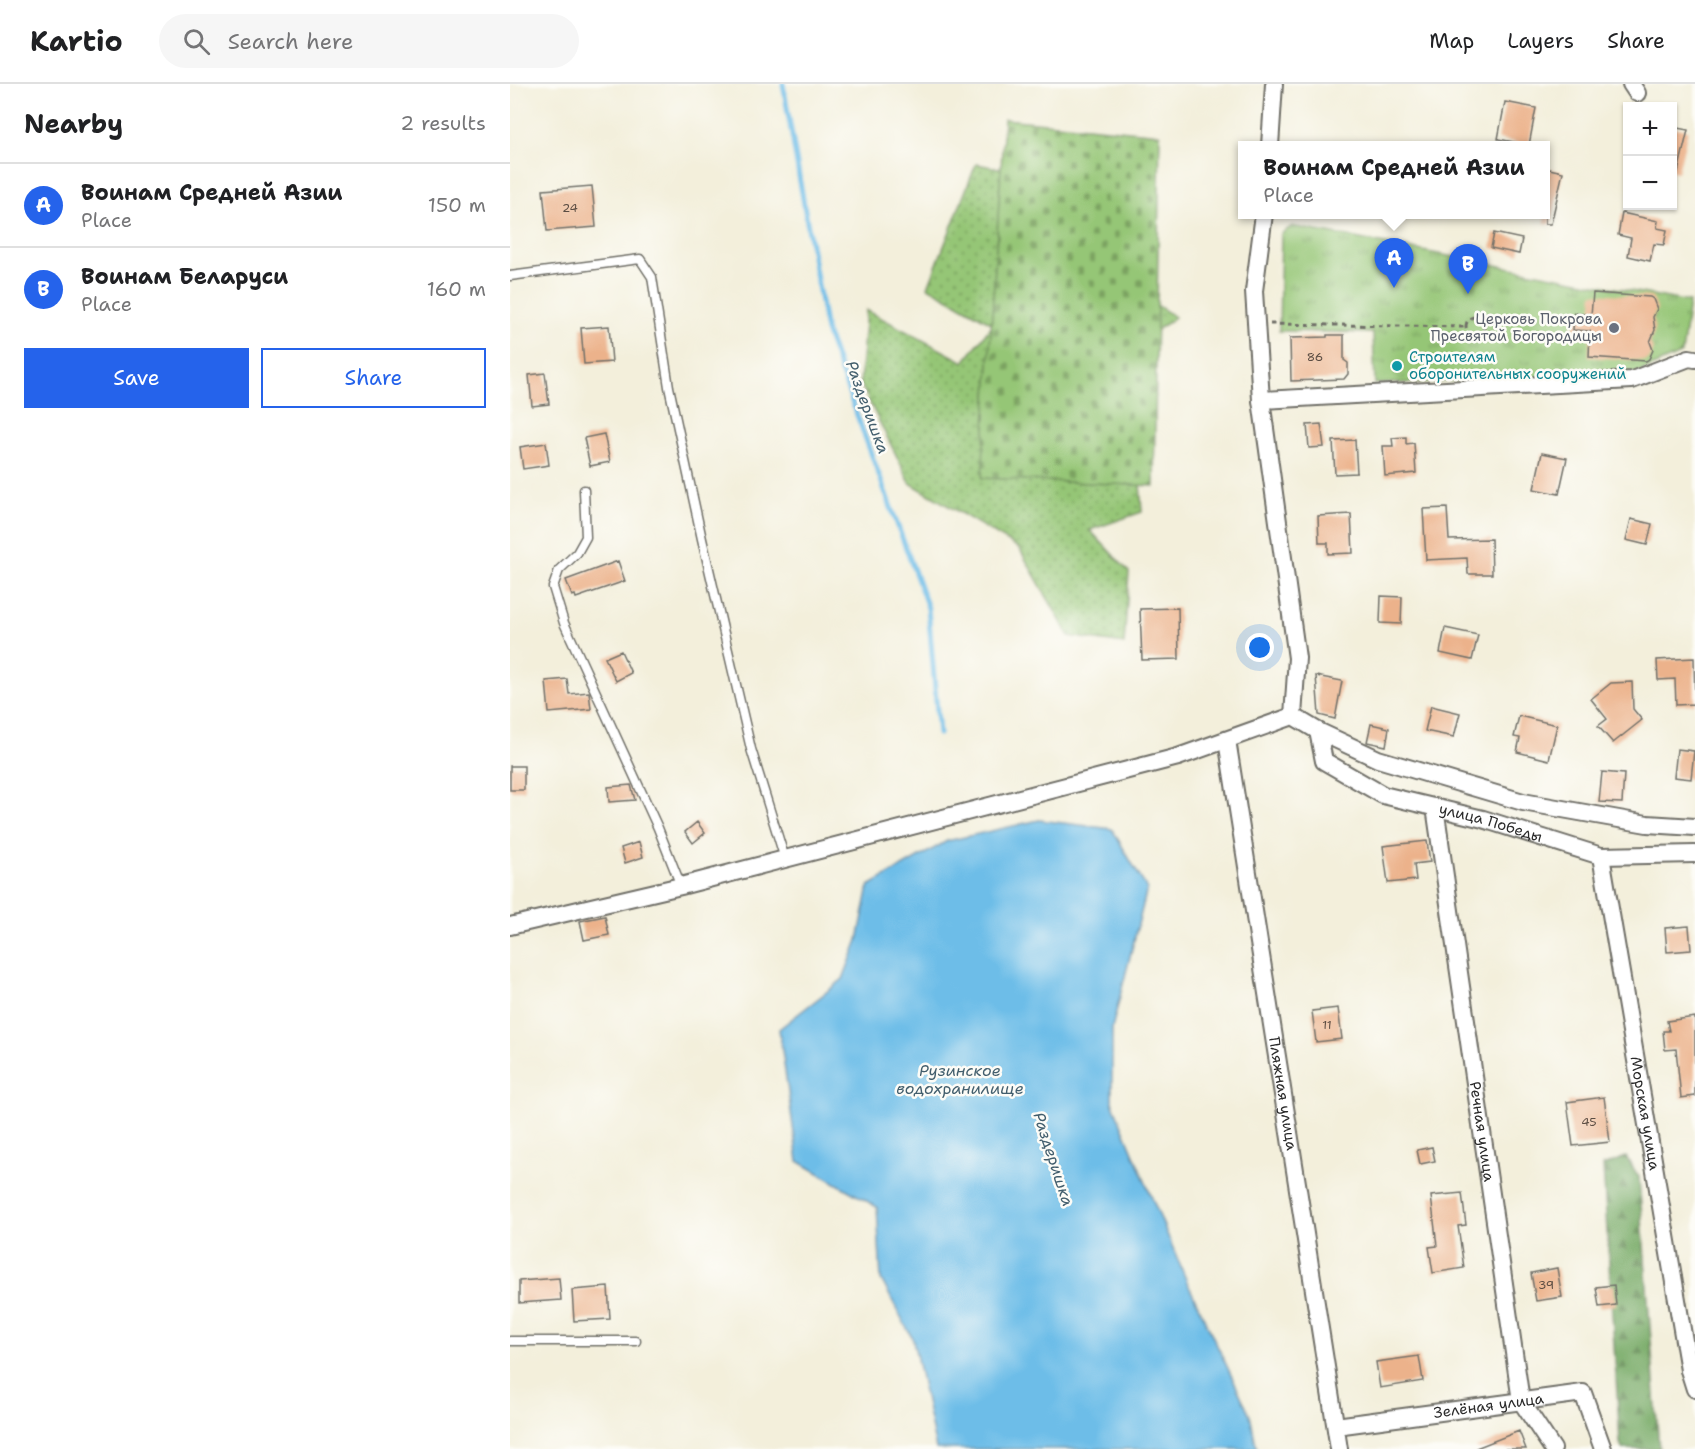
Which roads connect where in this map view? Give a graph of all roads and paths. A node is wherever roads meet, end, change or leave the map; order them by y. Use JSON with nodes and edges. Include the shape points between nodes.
{"nodes":[{"id":1,"x":1274,"y":84,"type":"edge"},
{"id":2,"x":1270,"y":141,"type":"edge"},
{"id":3,"x":1263,"y":219,"type":"edge"},
{"id":4,"x":510,"y":276,"type":"edge"},
{"id":5,"x":1256,"y":324,"type":"junction"},
{"id":6,"x":1467,"y":327,"type":"junction"},
{"id":7,"x":1695,"y":359,"type":"edge"},
{"id":8,"x":1261,"y":400,"type":"junction"},
{"id":9,"x":584,"y":490,"type":"dead end"},
{"id":10,"x":1293,"y":717,"type":"junction"},
{"id":11,"x":1318,"y":731,"type":"junction"},
{"id":12,"x":1227,"y":740,"type":"junction"},
{"id":13,"x":1435,"y":807,"type":"junction"},
{"id":14,"x":1695,"y":827,"type":"edge"},
{"id":15,"x":1695,"y":854,"type":"edge"},
{"id":16,"x":1601,"y":856,"type":"junction"},
{"id":17,"x":785,"y":859,"type":"junction"},
{"id":18,"x":681,"y":886,"type":"junction"},
{"id":19,"x":510,"y":927,"type":"edge"},
{"id":20,"x":510,"y":1341,"type":"edge"},
{"id":21,"x":636,"y":1341,"type":"dead end"},
{"id":22,"x":1692,"y":1370,"type":"edge"},
{"id":23,"x":1695,"y":1389,"type":"edge"},
{"id":24,"x":1521,"y":1401,"type":"junction"},
{"id":25,"x":1336,"y":1426,"type":"junction"},
{"id":26,"x":1339,"y":1449,"type":"edge"},
{"id":27,"x":1553,"y":1449,"type":"edge"},
{"id":28,"x":1603,"y":1449,"type":"edge"}],
"edges":[{"from":1,"to":2,"type":"street"},
{"from":3,"to":5,"type":"street","via":[[1254,291]]},
{"from":4,"to":17,"type":"lane","via":[[640,259],[652,277],[669,387],[702,539],[751,749]]},
{"from":5,"to":6,"type":"path"},
{"from":5,"to":8,"type":"street"},
{"from":6,"to":6,"type":"path","via":[[1468,332],[1476,335],[1484,327],[1475,317]]},
{"from":7,"to":8,"type":"street","via":[[1632,380]]},
{"from":8,"to":10,"type":"street","via":[[1297,658]]},
{"from":9,"to":18,"type":"lane","via":[[586,537],[577,553],[559,570],[553,587],[564,623]]},
{"from":10,"to":11,"type":"street"},
{"from":10,"to":12,"type":"street"},
{"from":11,"to":13,"type":"street","name":"улица Победы","via":[[1324,761],[1383,795]]},
{"from":11,"to":14,"type":"street","via":[[1378,759],[1523,802],[1647,824]]},
{"from":12,"to":17,"type":"street","via":[[1178,758]]},
{"from":12,"to":25,"type":"street","name":"Пляжная улица"},
{"from":13,"to":16,"type":"street","name":"улица Победы"},
{"from":13,"to":24,"type":"street","name":"Речная улица"},
{"from":15,"to":16,"type":"street","name":"улица Победы"},
{"from":16,"to":22,"type":"street","name":"Морская улица"},
{"from":17,"to":18,"type":"street"},
{"from":18,"to":19,"type":"street"},
{"from":20,"to":21,"type":"lane"},
{"from":22,"to":23,"type":"street"},
{"from":24,"to":25,"type":"street","name":"Зелёная улица"},
{"from":24,"to":27,"type":"street","name":"Речная улица"},
{"from":24,"to":28,"type":"street","name":"Зелёная улица","via":[[1583,1393]]},
{"from":25,"to":26,"type":"street","name":"Пляжная улица"}]}
